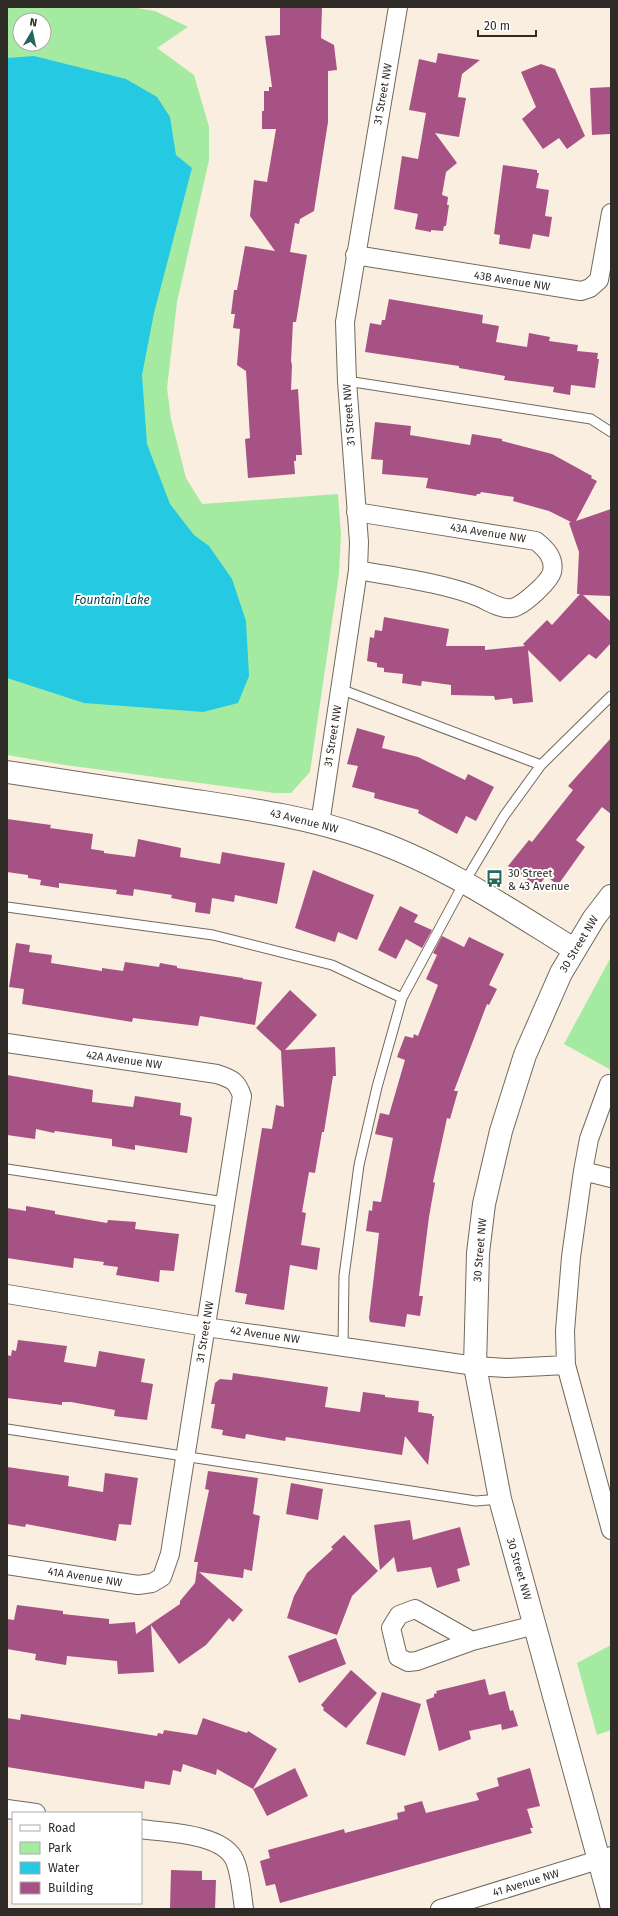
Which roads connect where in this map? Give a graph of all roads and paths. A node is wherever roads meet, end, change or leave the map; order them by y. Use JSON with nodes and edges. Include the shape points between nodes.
{"nodes":[{"id":1,"x":398,"y":7,"type":"edge"},
{"id":2,"x":611,"y":212,"type":"edge"},
{"id":3,"x":355,"y":255,"type":"junction"},
{"id":4,"x":346,"y":381,"type":"junction"},
{"id":5,"x":611,"y":432,"type":"edge"},
{"id":6,"x":356,"y":512,"type":"junction"},
{"id":7,"x":358,"y":570,"type":"junction"},
{"id":8,"x":340,"y":689,"type":"junction"},
{"id":9,"x":611,"y":696,"type":"edge"},
{"id":10,"x":541,"y":765,"type":"junction"},
{"id":11,"x":7,"y":772,"type":"edge"},
{"id":12,"x":320,"y":824,"type":"junction"},
{"id":13,"x":464,"y":883,"type":"junction"},
{"id":14,"x":611,"y":896,"type":"edge"},
{"id":15,"x":7,"y":907,"type":"edge"},
{"id":16,"x":575,"y":950,"type":"junction"},
{"id":17,"x":402,"y":998,"type":"junction"},
{"id":18,"x":7,"y":1043,"type":"edge"},
{"id":19,"x":609,"y":1084,"type":"dead end"},
{"id":20,"x":238,"y":1085,"type":"joint"},
{"id":21,"x":7,"y":1169,"type":"edge"},
{"id":22,"x":583,"y":1171,"type":"junction"},
{"id":23,"x":611,"y":1178,"type":"edge"},
{"id":24,"x":225,"y":1202,"type":"junction"},
{"id":25,"x":7,"y":1294,"type":"edge"},
{"id":26,"x":206,"y":1327,"type":"junction"},
{"id":27,"x":343,"y":1346,"type":"junction"},
{"id":28,"x":566,"y":1365,"type":"junction"},
{"id":29,"x":475,"y":1366,"type":"junction"},
{"id":30,"x":7,"y":1429,"type":"edge"},
{"id":31,"x":186,"y":1457,"type":"junction"},
{"id":32,"x":500,"y":1499,"type":"junction"},
{"id":33,"x":611,"y":1530,"type":"edge"},
{"id":34,"x":7,"y":1565,"type":"edge"},
{"id":35,"x":162,"y":1578,"type":"joint"},
{"id":36,"x":535,"y":1625,"type":"junction"},
{"id":37,"x":472,"y":1641,"type":"dead end"},
{"id":38,"x":7,"y":1809,"type":"edge"},
{"id":39,"x":29,"y":1812,"type":"edge"},
{"id":40,"x":142,"y":1829,"type":"edge"},
{"id":41,"x":605,"y":1858,"type":"edge"},
{"id":42,"x":611,"y":1904,"type":"edge"},
{"id":43,"x":244,"y":1909,"type":"edge"},
{"id":44,"x":440,"y":1909,"type":"edge"}],
"edges":[{"from":1,"to":3,"type":"street","name":"31 Street NW"},
{"from":2,"to":3,"type":"street","name":"43B Avenue NW","via":[[599,280],[590,288],[581,291]]},
{"from":3,"to":4,"type":"street","name":"31 Street NW","via":[[345,322]]},
{"from":4,"to":5,"type":"lane","via":[[590,419]]},
{"from":4,"to":6,"type":"street","name":"31 Street NW"},
{"from":6,"to":7,"type":"street","name":"31 Street NW"},
{"from":6,"to":7,"type":"street","name":"43A Avenue NW","via":[[536,541],[551,556],[553,564],[551,573],[544,583],[520,606],[511,609],[456,590]]},
{"from":7,"to":8,"type":"street","name":"31 Street NW"},
{"from":8,"to":10,"type":"lane"},
{"from":8,"to":12,"type":"street","name":"31 Street NW"},
{"from":9,"to":10,"type":"lane"},
{"from":10,"to":13,"type":"lane","via":[[504,816]]},
{"from":11,"to":12,"type":"street","name":"43 Avenue NW","via":[[266,812]]},
{"from":12,"to":13,"type":"street","name":"43 Avenue NW","via":[[364,836],[397,849]]},
{"from":13,"to":16,"type":"street","name":"43 Avenue NW"},
{"from":13,"to":17,"type":"lane"},
{"from":14,"to":16,"type":"street","name":"30 Street NW"},
{"from":15,"to":17,"type":"lane","via":[[213,935],[332,964]]},
{"from":16,"to":29,"type":"street","name":"30 Street NW","via":[[561,973],[525,1055],[491,1172],[478,1253]]},
{"from":17,"to":27,"type":"lane","via":[[377,1087],[359,1165],[344,1276]]},
{"from":18,"to":20,"type":"street","name":"42A Avenue NW","via":[[217,1074],[230,1078]]},
{"from":19,"to":22,"type":"street","via":[[589,1139]]},
{"from":20,"to":24,"type":"street","name":"31 Street NW","via":[[242,1096]]},
{"from":21,"to":24,"type":"lane"},
{"from":22,"to":23,"type":"street"},
{"from":22,"to":28,"type":"street","via":[[571,1257],[565,1331]]},
{"from":24,"to":26,"type":"street","name":"31 Street NW"},
{"from":25,"to":26,"type":"street","name":"42 Avenue NW"},
{"from":26,"to":27,"type":"street","name":"42 Avenue NW"},
{"from":26,"to":31,"type":"street","name":"31 Street NW"},
{"from":27,"to":29,"type":"street","name":"42 Avenue NW"},
{"from":28,"to":29,"type":"street","name":"42 Avenue NW","via":[[506,1368]]},
{"from":28,"to":33,"type":"street"},
{"from":29,"to":32,"type":"street","name":"30 Street NW"},
{"from":30,"to":31,"type":"lane"},
{"from":31,"to":32,"type":"lane","via":[[476,1501]]},
{"from":31,"to":35,"type":"street","name":"31 Street NW","via":[[170,1554]]},
{"from":32,"to":36,"type":"street","name":"30 Street NW"},
{"from":34,"to":35,"type":"street","name":"41A Avenue NW","via":[[138,1585]]},
{"from":36,"to":37,"type":"street"},
{"from":36,"to":41,"type":"street","name":"30 Street NW"},
{"from":38,"to":39,"type":"street"},
{"from":40,"to":43,"type":"street","via":[[216,1842],[227,1850],[234,1858]]},
{"from":41,"to":42,"type":"street","name":"30 Street NW"},
{"from":41,"to":44,"type":"street","name":"41 Avenue NW"}]}
